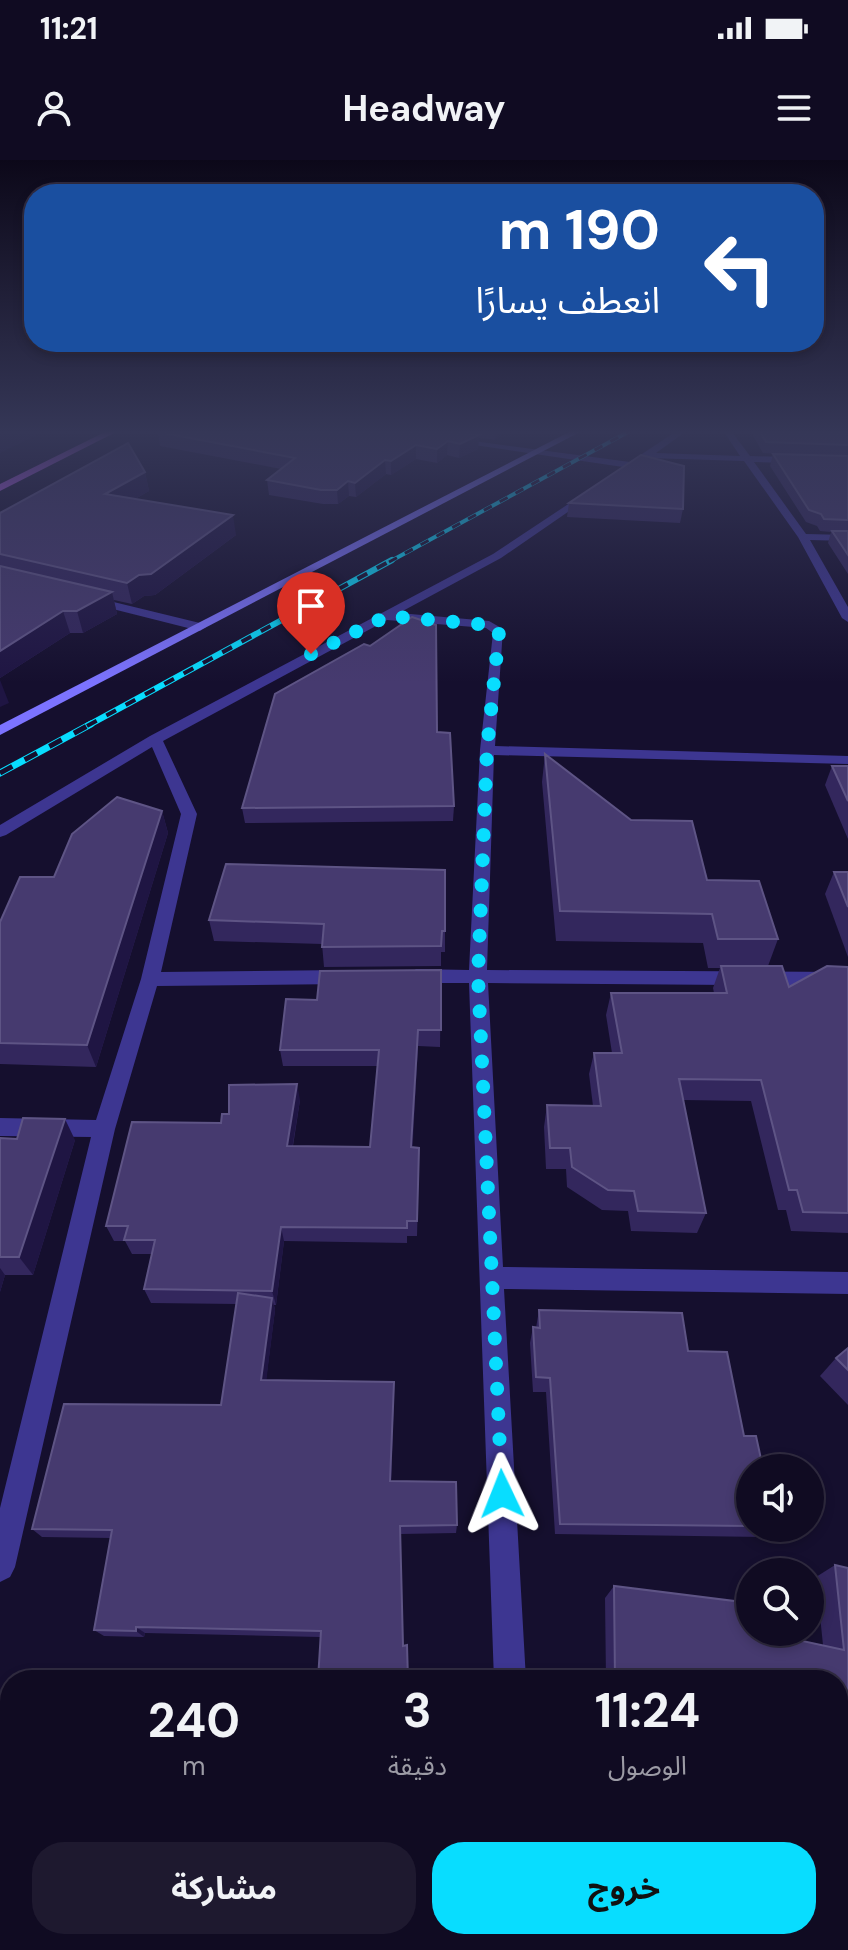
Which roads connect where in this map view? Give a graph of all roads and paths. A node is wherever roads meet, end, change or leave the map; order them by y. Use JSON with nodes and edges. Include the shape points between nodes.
{"nodes":[{"id":1,"x":415,"y":516,"type":"edge"},
{"id":2,"x":556,"y":516,"type":"edge"},
{"id":3,"x":789,"y":516,"type":"edge"},
{"id":4,"x":803,"y":537,"type":"junction"},
{"id":5,"x":848,"y":538,"type":"edge"},
{"id":6,"x":77,"y":597,"type":"edge"},
{"id":7,"x":842,"y":599,"type":"edge"},
{"id":8,"x":387,"y":616,"type":"junction"},
{"id":9,"x":848,"y":618,"type":"edge"},
{"id":10,"x":200,"y":627,"type":"junction"},
{"id":11,"x":0,"y":731,"type":"edge"},
{"id":12,"x":155,"y":739,"type":"junction"},
{"id":13,"x":487,"y":750,"type":"junction"},
{"id":14,"x":848,"y":760,"type":"edge"},
{"id":15,"x":0,"y":832,"type":"edge"},
{"id":16,"x":400,"y":976,"type":"edge"},
{"id":17,"x":478,"y":976,"type":"junction"},
{"id":18,"x":369,"y":977,"type":"edge"},
{"id":19,"x":150,"y":979,"type":"junction"},
{"id":20,"x":848,"y":979,"type":"edge"},
{"id":21,"x":0,"y":1127,"type":"edge"},
{"id":22,"x":104,"y":1129,"type":"junction"},
{"id":23,"x":493,"y":1278,"type":"junction"},
{"id":24,"x":848,"y":1283,"type":"edge"},
{"id":25,"x":0,"y":1567,"type":"edge"},
{"id":26,"x":510,"y":1670,"type":"edge"}],
"edges":[{"from":1,"to":10,"type":"street"},
{"from":2,"to":8,"type":"street","via":[[497,556]]},
{"from":3,"to":4,"type":"street"},
{"from":4,"to":5,"type":"street"},
{"from":4,"to":7,"type":"street"},
{"from":6,"to":10,"type":"street"},
{"from":7,"to":9,"type":"street"},
{"from":8,"to":12,"type":"street"},
{"from":8,"to":13,"type":"street","via":[[497,627]]},
{"from":10,"to":11,"type":"street"},
{"from":12,"to":15,"type":"street"},
{"from":12,"to":19,"type":"street","via":[[189,814]]},
{"from":13,"to":14,"type":"street"},
{"from":13,"to":17,"type":"street"},
{"from":16,"to":17,"type":"street"},
{"from":17,"to":20,"type":"street"},
{"from":17,"to":23,"type":"street"},
{"from":18,"to":19,"type":"street"},
{"from":19,"to":22,"type":"street"},
{"from":21,"to":22,"type":"street"},
{"from":22,"to":25,"type":"street"},
{"from":23,"to":24,"type":"street"},
{"from":23,"to":26,"type":"street"}]}
